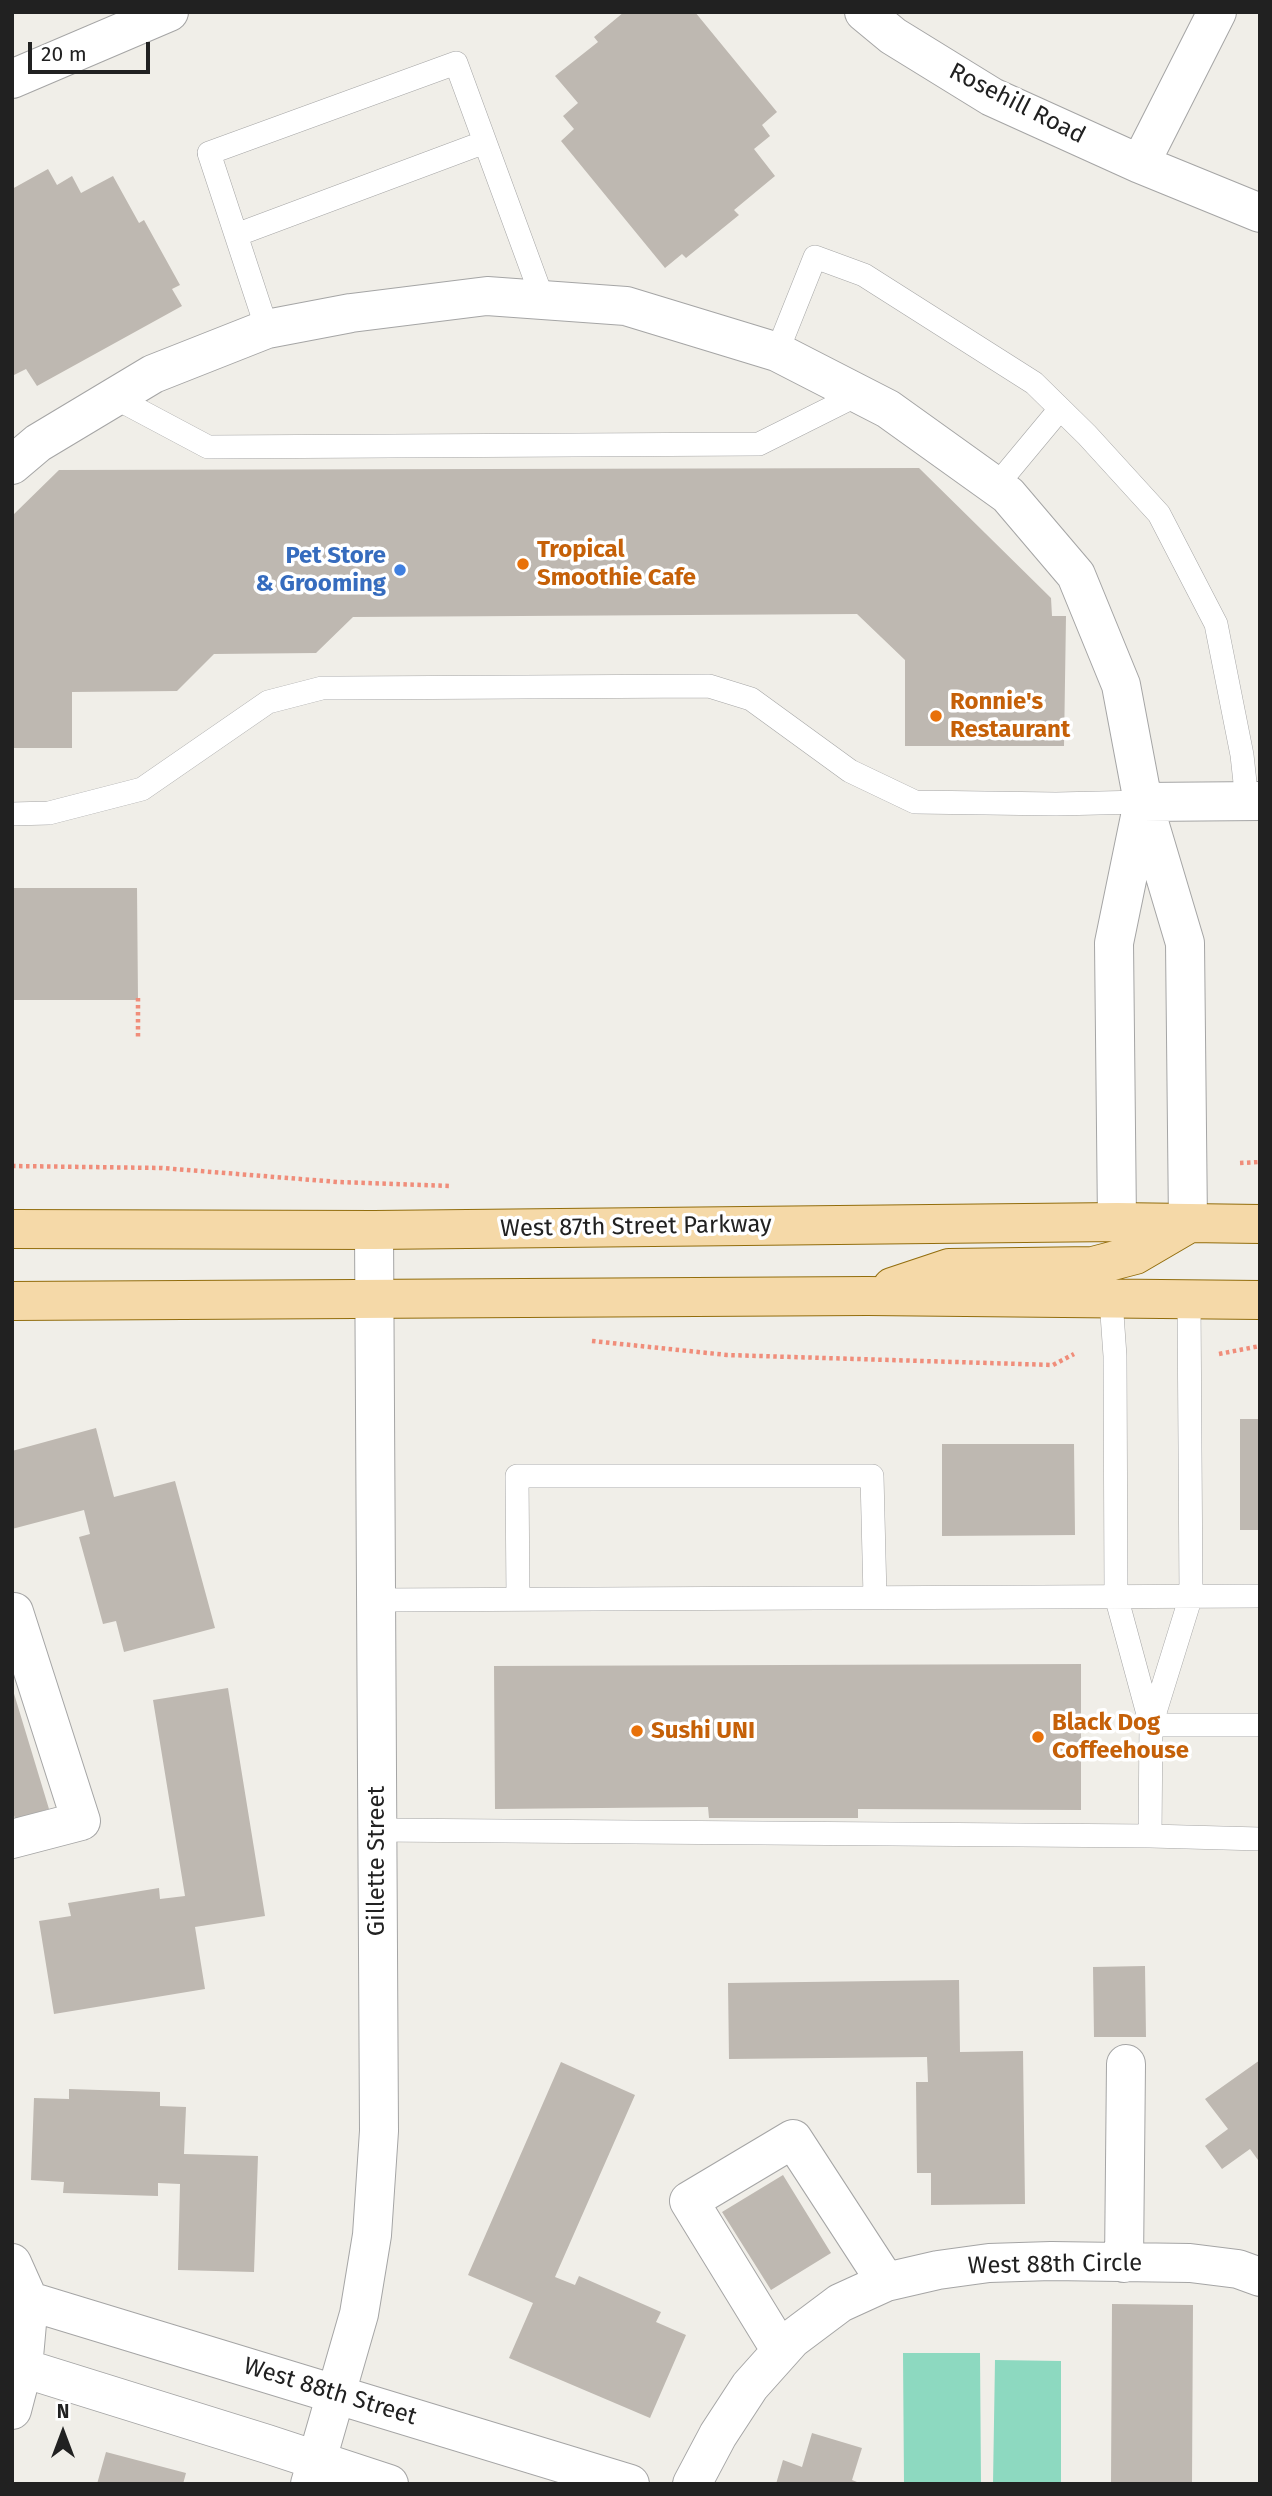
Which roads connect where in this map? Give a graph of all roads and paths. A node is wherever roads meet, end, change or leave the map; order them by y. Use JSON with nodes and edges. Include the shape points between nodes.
{"nodes":[{"id":1,"x":169,"y":12,"type":"edge"},
{"id":2,"x":864,"y":12,"type":"edge"},
{"id":3,"x":1217,"y":12,"type":"edge"},
{"id":4,"x":12,"y":79,"type":"edge"},
{"id":5,"x":485,"y":142,"type":"junction"},
{"id":6,"x":1140,"y":164,"type":"junction"},
{"id":7,"x":1260,"y":213,"type":"edge"},
{"id":8,"x":236,"y":235,"type":"junction"},
{"id":9,"x":543,"y":300,"type":"junction"},
{"id":10,"x":267,"y":330,"type":"junction"},
{"id":11,"x":777,"y":352,"type":"junction"},
{"id":12,"x":859,"y":394,"type":"junction"},
{"id":13,"x":114,"y":397,"type":"junction"},
{"id":14,"x":1060,"y":409,"type":"junction"},
{"id":15,"x":12,"y":465,"type":"edge"},
{"id":16,"x":996,"y":486,"type":"junction"},
{"id":17,"x":1254,"y":801,"type":"edge"},
{"id":18,"x":1143,"y":802,"type":"junction"},
{"id":19,"x":12,"y":814,"type":"edge"},
{"id":20,"x":138,"y":998,"type":"dead end"},
{"id":21,"x":138,"y":1038,"type":"dead end"},
{"id":22,"x":1260,"y":1162,"type":"edge"},
{"id":23,"x":1240,"y":1163,"type":"dead end"},
{"id":24,"x":12,"y":1166,"type":"edge"},
{"id":25,"x":463,"y":1186,"type":"dead end"},
{"id":26,"x":1117,"y":1222,"type":"junction"},
{"id":27,"x":1188,"y":1224,"type":"junction"},
{"id":28,"x":1260,"y":1224,"type":"edge"},
{"id":29,"x":12,"y":1229,"type":"edge"},
{"id":30,"x":374,"y":1230,"type":"junction"},
{"id":31,"x":867,"y":1296,"type":"junction"},
{"id":32,"x":1111,"y":1300,"type":"junction"},
{"id":33,"x":1189,"y":1300,"type":"junction"},
{"id":34,"x":1260,"y":1300,"type":"edge"},
{"id":35,"x":12,"y":1301,"type":"edge"},
{"id":36,"x":375,"y":1301,"type":"junction"},
{"id":37,"x":589,"y":1340,"type":"dead end"},
{"id":38,"x":1260,"y":1346,"type":"edge"},
{"id":39,"x":1074,"y":1354,"type":"dead end"},
{"id":40,"x":1213,"y":1355,"type":"dead end"},
{"id":41,"x":1116,"y":1596,"type":"junction"},
{"id":42,"x":1191,"y":1596,"type":"junction"},
{"id":43,"x":1260,"y":1596,"type":"edge"},
{"id":44,"x":875,"y":1597,"type":"junction"},
{"id":45,"x":519,"y":1599,"type":"junction"},
{"id":46,"x":376,"y":1600,"type":"junction"},
{"id":47,"x":12,"y":1612,"type":"edge"},
{"id":48,"x":1151,"y":1725,"type":"junction"},
{"id":49,"x":1260,"y":1725,"type":"edge"},
{"id":50,"x":376,"y":1830,"type":"junction"},
{"id":51,"x":1150,"y":1836,"type":"junction"},
{"id":52,"x":12,"y":1839,"type":"edge"},
{"id":53,"x":1260,"y":1839,"type":"edge"},
{"id":54,"x":1126,"y":2064,"type":"dead end"},
{"id":55,"x":12,"y":2263,"type":"edge"},
{"id":56,"x":1124,"y":2263,"type":"junction"},
{"id":57,"x":1253,"y":2269,"type":"edge"},
{"id":58,"x":886,"y":2282,"type":"junction"},
{"id":59,"x":29,"y":2301,"type":"junction"},
{"id":60,"x":781,"y":2351,"type":"junction"},
{"id":61,"x":23,"y":2368,"type":"junction"},
{"id":62,"x":336,"y":2393,"type":"junction"},
{"id":63,"x":12,"y":2410,"type":"edge"},
{"id":64,"x":314,"y":2472,"type":"edge"},
{"id":65,"x":389,"y":2484,"type":"edge"},
{"id":66,"x":630,"y":2484,"type":"edge"},
{"id":67,"x":692,"y":2484,"type":"edge"}],
"edges":[{"from":1,"to":4,"type":"street"},
{"from":2,"to":6,"type":"street","name":"Rosehill Road","via":[[893,36],[992,97]]},
{"from":3,"to":6,"type":"street"},
{"from":5,"to":8,"type":"lane"},
{"from":5,"to":8,"type":"lane","via":[[456,64],[209,153]]},
{"from":5,"to":9,"type":"lane"},
{"from":6,"to":7,"type":"street","name":"Rosehill Road"},
{"from":8,"to":10,"type":"lane"},
{"from":9,"to":10,"type":"street","via":[[487,296],[351,313]]},
{"from":9,"to":11,"type":"street","via":[[626,306]]},
{"from":10,"to":13,"type":"street","via":[[153,374]]},
{"from":11,"to":12,"type":"street"},
{"from":11,"to":14,"type":"lane","via":[[815,257],[863,275],[1034,383]]},
{"from":12,"to":13,"type":"lane","via":[[759,444],[208,447]]},
{"from":12,"to":16,"type":"street","via":[[888,409]]},
{"from":13,"to":15,"type":"street","via":[[38,443]]},
{"from":14,"to":16,"type":"lane"},
{"from":14,"to":17,"type":"lane","via":[[1159,514],[1216,624]]},
{"from":16,"to":18,"type":"street","via":[[1076,575],[1121,685]]},
{"from":17,"to":18,"type":"street"},
{"from":18,"to":19,"type":"lane","via":[[915,802],[850,771],[751,699],[709,686],[322,688],[268,702],[142,789],[49,813]]},
{"from":18,"to":26,"type":"street","via":[[1114,943]]},
{"from":18,"to":27,"type":"street","via":[[1185,943]]},
{"from":20,"to":21,"type":"path"},
{"from":22,"to":23,"type":"path"},
{"from":24,"to":25,"type":"path","via":[[162,1168]]},
{"from":26,"to":27,"type":"main road","name":"West 87th Street Parkway"},
{"from":26,"to":30,"type":"main road","name":"West 87th Street Parkway"},
{"from":27,"to":28,"type":"main road","name":"West 87th Street Parkway"},
{"from":27,"to":31,"type":"main road","via":[[1135,1255],[1093,1266],[949,1268]]},
{"from":29,"to":30,"type":"main road","name":"West 87th Street Parkway"},
{"from":30,"to":36,"type":"street","name":"Gillette Street"},
{"from":31,"to":32,"type":"main road"},
{"from":31,"to":36,"type":"main road"},
{"from":32,"to":33,"type":"main road"},
{"from":32,"to":41,"type":"lane"},
{"from":33,"to":34,"type":"main road"},
{"from":33,"to":42,"type":"lane"},
{"from":35,"to":36,"type":"main road"},
{"from":36,"to":46,"type":"street","name":"Gillette Street"},
{"from":37,"to":39,"type":"path","via":[[727,1355],[1039,1365],[1053,1365]]},
{"from":38,"to":40,"type":"path"},
{"from":41,"to":42,"type":"lane"},
{"from":41,"to":44,"type":"lane"},
{"from":41,"to":48,"type":"lane"},
{"from":42,"to":43,"type":"lane"},
{"from":42,"to":48,"type":"lane"},
{"from":44,"to":45,"type":"lane"},
{"from":44,"to":45,"type":"lane","via":[[873,1475],[517,1476]]},
{"from":45,"to":46,"type":"lane"},
{"from":46,"to":50,"type":"street","name":"Gillette Street"},
{"from":47,"to":52,"type":"street","via":[[81,1821]]},
{"from":48,"to":49,"type":"lane"},
{"from":48,"to":51,"type":"lane"},
{"from":50,"to":51,"type":"lane"},
{"from":50,"to":62,"type":"street","name":"Gillette Street","via":[[379,2132],[372,2235],[359,2314]]},
{"from":51,"to":53,"type":"lane"},
{"from":54,"to":56,"type":"street"},
{"from":55,"to":59,"type":"street"},
{"from":56,"to":57,"type":"street","name":"West 88th Circle"},
{"from":56,"to":58,"type":"street","name":"West 88th Circle","via":[[989,2263]]},
{"from":58,"to":60,"type":"street","name":"West 88th Circle","via":[[840,2303]]},
{"from":58,"to":60,"type":"street","via":[[793,2139],[689,2201]]},
{"from":59,"to":61,"type":"street"},
{"from":59,"to":62,"type":"street","name":"West 88th Street"},
{"from":60,"to":67,"type":"street","name":"West 88th Circle","via":[[750,2386]]},
{"from":61,"to":63,"type":"street"},
{"from":61,"to":64,"type":"street"},
{"from":62,"to":64,"type":"street","name":"Gillette Street"},
{"from":62,"to":66,"type":"street","name":"West 88th Street"},
{"from":64,"to":65,"type":"street"}]}
